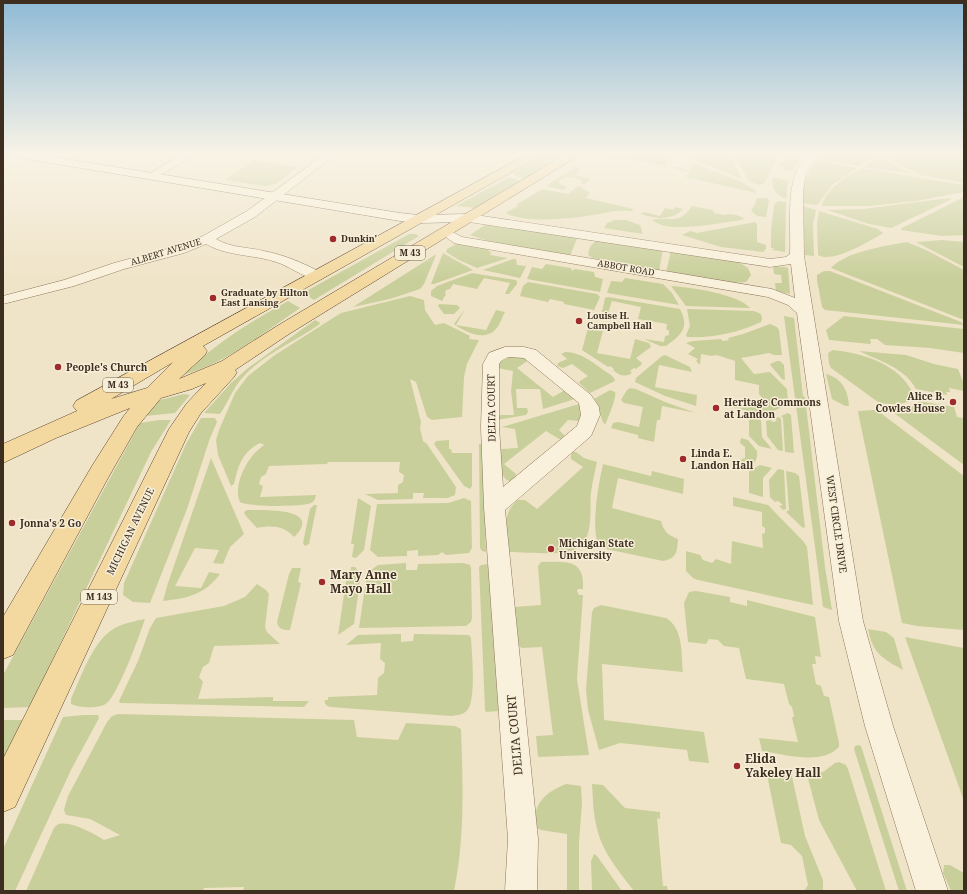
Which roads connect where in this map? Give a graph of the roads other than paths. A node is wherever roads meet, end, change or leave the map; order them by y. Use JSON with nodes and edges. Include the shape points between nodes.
{"nodes":[{"id":1,"x":267,"y":196,"type":"edge"},
{"id":2,"x":461,"y":196,"type":"edge"},
{"id":3,"x":505,"y":196,"type":"edge"},
{"id":4,"x":796,"y":196,"type":"edge"},
{"id":5,"x":275,"y":197,"type":"junction"},
{"id":6,"x":468,"y":218,"type":"junction"},
{"id":7,"x":418,"y":220,"type":"junction"},
{"id":8,"x":445,"y":232,"type":"junction"},
{"id":9,"x":207,"y":239,"type":"junction"},
{"id":10,"x":797,"y":256,"type":"junction"},
{"id":11,"x":317,"y":276,"type":"junction"},
{"id":12,"x":3,"y":300,"type":"edge"},
{"id":13,"x":804,"y":311,"type":"junction"},
{"id":14,"x":235,"y":322,"type":"junction"},
{"id":15,"x":252,"y":351,"type":"junction"},
{"id":16,"x":153,"y":394,"type":"junction"},
{"id":17,"x":3,"y":453,"type":"edge"},
{"id":18,"x":494,"y":507,"type":"junction"},
{"id":19,"x":3,"y":645,"type":"edge"},
{"id":20,"x":3,"y":795,"type":"edge"},
{"id":21,"x":520,"y":891,"type":"edge"},
{"id":22,"x":932,"y":891,"type":"edge"}],
"edges":[{"from":1,"to":5,"type":"main road"},
{"from":2,"to":7,"type":"main road","number":"M 43"},
{"from":3,"to":6,"type":"main road","number":"M 43"},
{"from":4,"to":10,"type":"street","name":"WEST CIRCLE DRIVE"},
{"from":5,"to":7,"type":"main road"},
{"from":5,"to":9,"type":"street","name":"ALBERT AVENUE","via":[[237,224]]},
{"from":6,"to":7,"type":"main road"},
{"from":6,"to":8,"type":"main road","number":"M 43"},
{"from":6,"to":10,"type":"street","via":[[770,264],[789,261]]},
{"from":7,"to":8,"type":"main road"},
{"from":7,"to":11,"type":"main road","number":"M 43"},
{"from":8,"to":13,"type":"street","name":"ABBOT ROAD","via":[[458,240],[772,293],[794,302]]},
{"from":8,"to":15,"type":"main road","number":"M 43"},
{"from":9,"to":11,"type":"street","via":[[224,248],[284,260]]},
{"from":9,"to":12,"type":"street","name":"ALBERT AVENUE","via":[[69,283]]},
{"from":10,"to":13,"type":"street","name":"WEST CIRCLE DRIVE"},
{"from":11,"to":14,"type":"main road","number":"M 43"},
{"from":13,"to":22,"type":"street","name":"WEST CIRCLE DRIVE","via":[[851,621],[879,726]]},
{"from":14,"to":16,"type":"main road","via":[[186,361]]},
{"from":14,"to":17,"type":"main road","number":"M 43","via":[[131,378]]},
{"from":15,"to":16,"type":"main road","number":"M 43","via":[[206,376]]},
{"from":15,"to":20,"type":"main road","name":"MICHIGAN AVENUE","number":"M 143","via":[[210,389],[180,429]]},
{"from":16,"to":17,"type":"main road","number":"M 43","via":[[91,414]]},
{"from":16,"to":19,"type":"main road","via":[[130,422]]},
{"from":18,"to":18,"type":"street","name":"DELTA COURT","via":[[490,364],[495,356],[518,351],[530,354],[585,399],[591,417],[584,431]]},
{"from":18,"to":21,"type":"street","name":"DELTA COURT","via":[[523,839]]}]}
